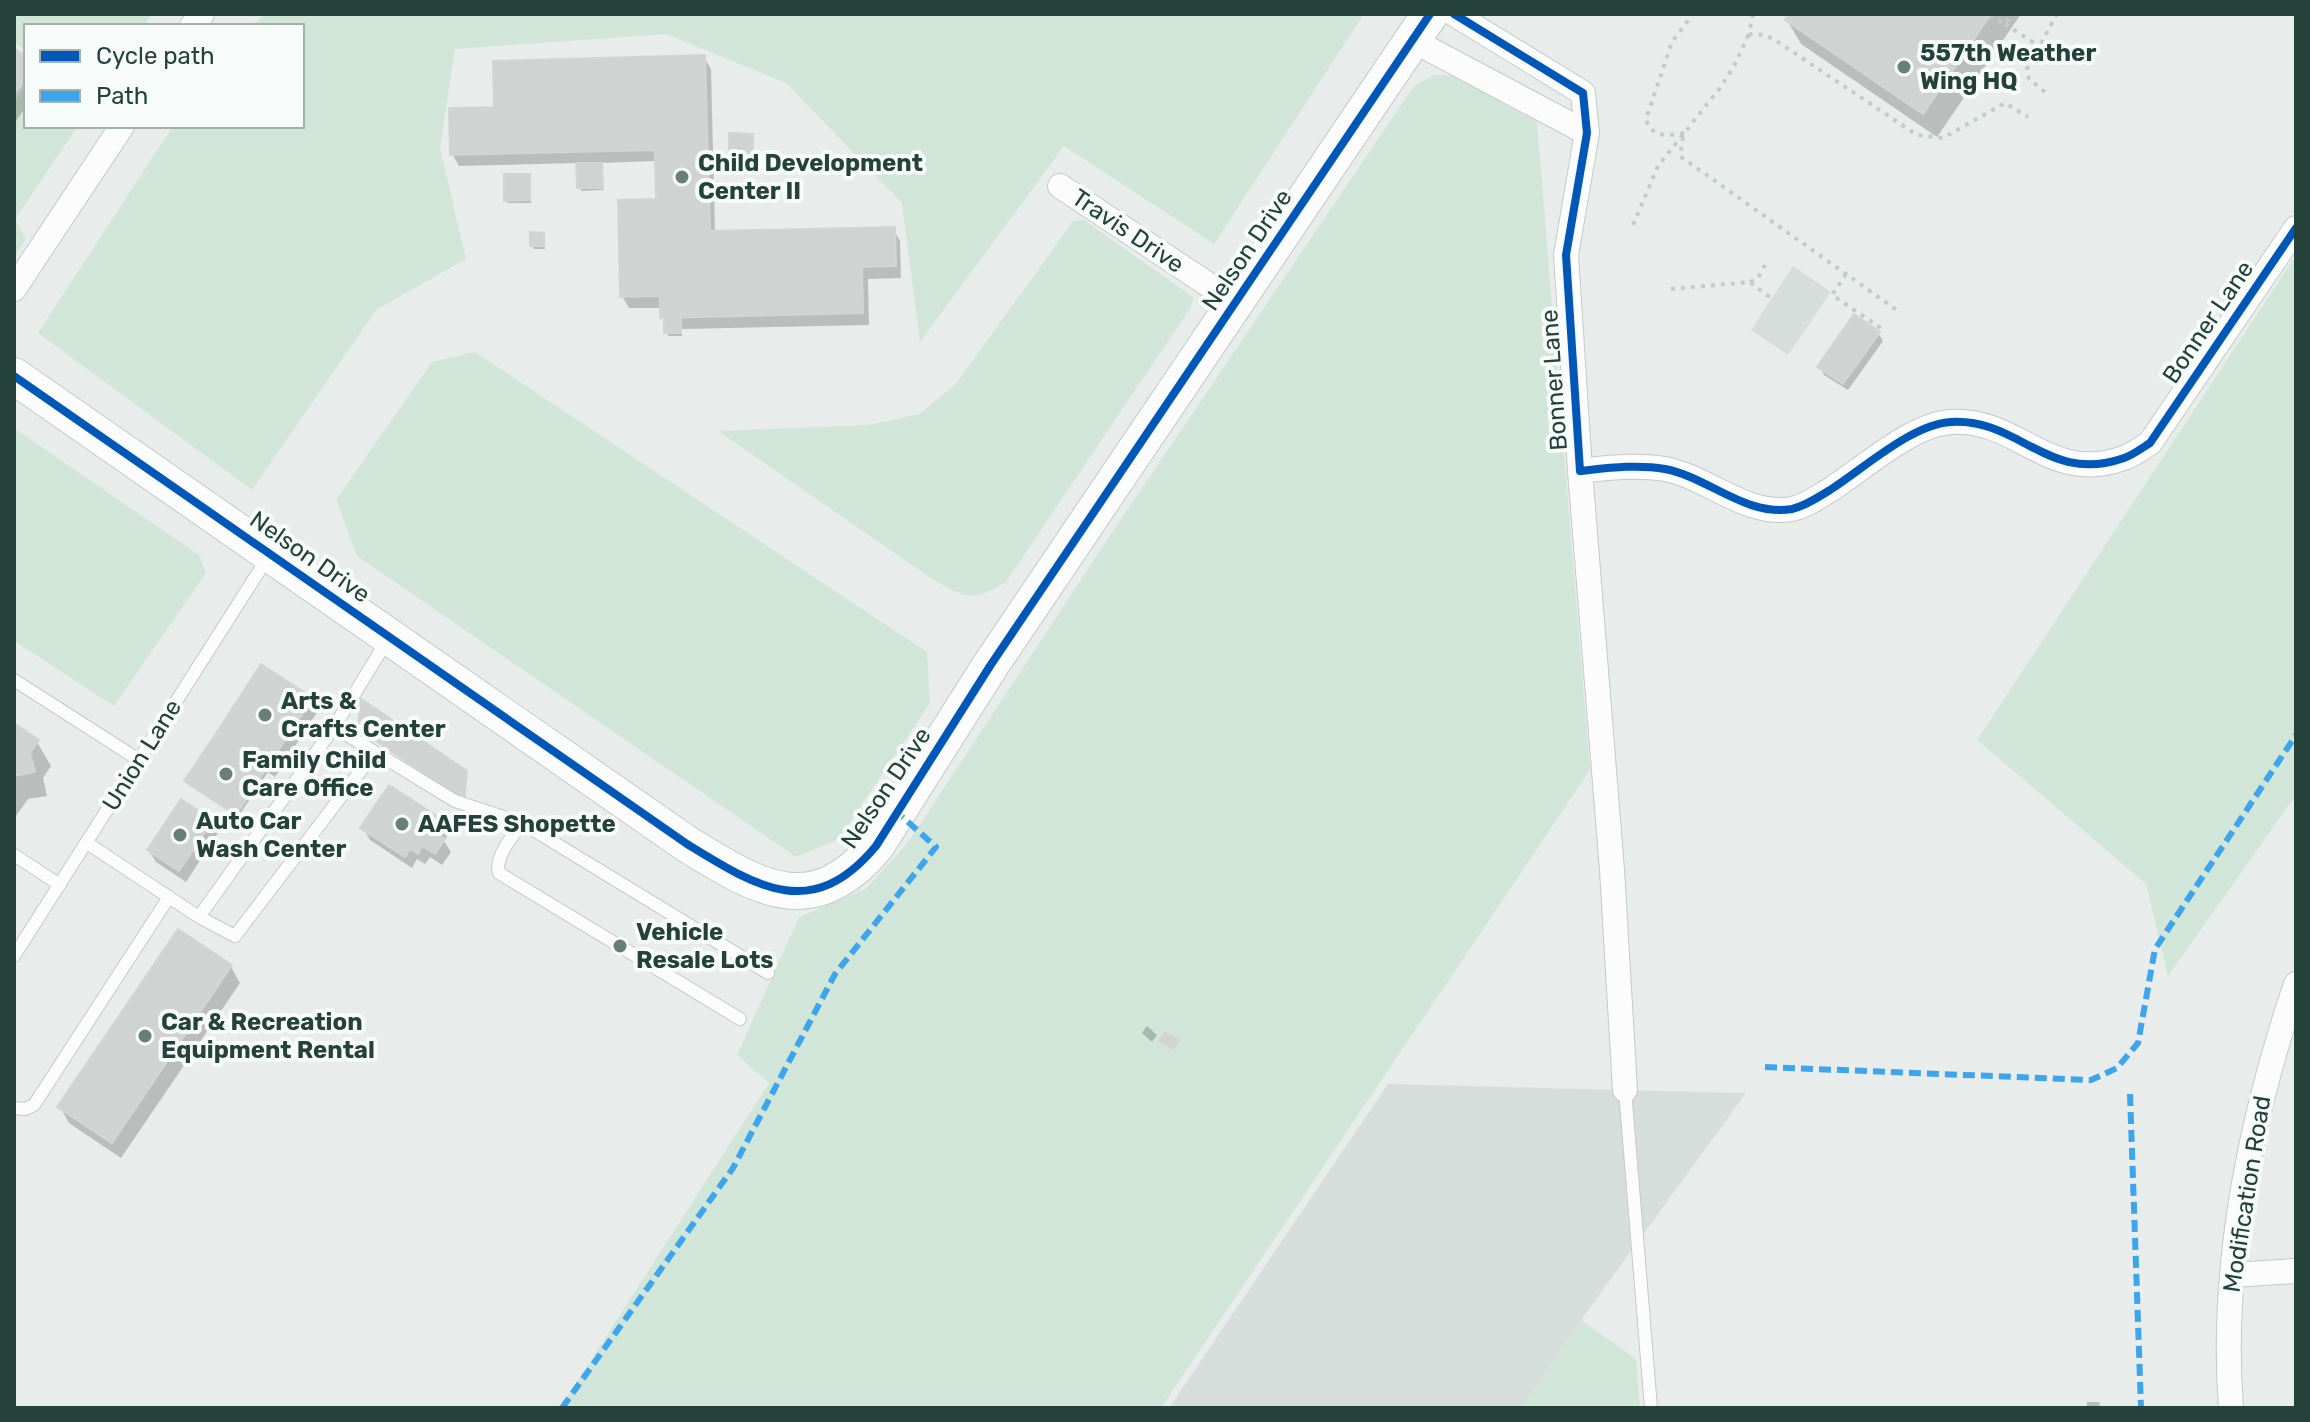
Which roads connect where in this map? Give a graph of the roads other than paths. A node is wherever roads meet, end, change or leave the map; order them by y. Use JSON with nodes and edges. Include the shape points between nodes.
{"nodes":[{"id":1,"x":1454,"y":14,"type":"edge"},
{"id":2,"x":1421,"y":27,"type":"edge"},
{"id":3,"x":121,"y":128,"type":"edge"},
{"id":4,"x":1587,"y":133,"type":"junction"},
{"id":5,"x":1060,"y":186,"type":"dead end"},
{"id":6,"x":2296,"y":228,"type":"edge"},
{"id":7,"x":14,"y":289,"type":"edge"},
{"id":8,"x":1236,"y":303,"type":"junction"},
{"id":9,"x":14,"y":376,"type":"edge"},
{"id":10,"x":1580,"y":471,"type":"junction"},
{"id":11,"x":270,"y":554,"type":"junction"},
{"id":12,"x":389,"y":637,"type":"junction"},
{"id":13,"x":14,"y":680,"type":"edge"},
{"id":14,"x":334,"y":727,"type":"junction"},
{"id":15,"x":375,"y":752,"type":"junction"},
{"id":16,"x":139,"y":760,"type":"junction"},
{"id":17,"x":522,"y":823,"type":"junction"},
{"id":18,"x":87,"y":843,"type":"junction"},
{"id":19,"x":14,"y":855,"type":"edge"},
{"id":20,"x":60,"y":885,"type":"junction"},
{"id":21,"x":169,"y":897,"type":"junction"},
{"id":22,"x":199,"y":917,"type":"junction"},
{"id":23,"x":14,"y":956,"type":"edge"},
{"id":24,"x":768,"y":973,"type":"dead end"},
{"id":25,"x":2296,"y":984,"type":"edge"},
{"id":26,"x":2291,"y":1016,"type":"edge"},
{"id":27,"x":740,"y":1019,"type":"dead end"},
{"id":28,"x":1625,"y":1090,"type":"joint"},
{"id":29,"x":14,"y":1108,"type":"edge"},
{"id":30,"x":2296,"y":1271,"type":"edge"},
{"id":31,"x":2232,"y":1275,"type":"junction"},
{"id":32,"x":1651,"y":1408,"type":"edge"},
{"id":33,"x":2231,"y":1408,"type":"edge"}],
"edges":[{"from":1,"to":4,"type":"street","name":"Bonner Lane","via":[[1583,93]]},
{"from":2,"to":4,"type":"street"},
{"from":2,"to":8,"type":"street","name":"Nelson Drive"},
{"from":3,"to":7,"type":"street"},
{"from":4,"to":10,"type":"street","name":"Bonner Lane","via":[[1566,255]]},
{"from":5,"to":8,"type":"street","name":"Travis Drive"},
{"from":6,"to":10,"type":"street","name":"Bonner Lane","via":[[2150,443],[2125,458],[2085,465],[2060,462],[1996,428],[1946,423],[1919,431],[1792,509],[1754,505],[1666,469]]},
{"from":8,"to":12,"type":"street","name":"Nelson Drive","via":[[990,666],[876,846],[861,865],[822,889],[776,889],[732,872]]},
{"from":9,"to":11,"type":"street","name":"Nelson Drive"},
{"from":10,"to":28,"type":"street"},
{"from":11,"to":12,"type":"street","name":"Nelson Drive"},
{"from":11,"to":16,"type":"lane","name":"Union Lane"},
{"from":12,"to":14,"type":"lane"},
{"from":13,"to":16,"type":"lane"},
{"from":14,"to":15,"type":"lane"},
{"from":14,"to":22,"type":"lane"},
{"from":15,"to":17,"type":"lane","via":[[455,801]]},
{"from":15,"to":22,"type":"lane","via":[[239,934],[231,936]]},
{"from":16,"to":18,"type":"lane","name":"Union Lane"},
{"from":17,"to":24,"type":"lane"},
{"from":17,"to":27,"type":"lane","via":[[500,859],[499,873]]},
{"from":18,"to":20,"type":"lane","name":"Union Lane"},
{"from":18,"to":21,"type":"lane"},
{"from":19,"to":20,"type":"lane"},
{"from":20,"to":23,"type":"lane","name":"Union Lane"},
{"from":21,"to":22,"type":"lane"},
{"from":21,"to":29,"type":"lane","via":[[34,1105]]},
{"from":25,"to":26,"type":"street","name":"Modification Road"},
{"from":26,"to":31,"type":"street","name":"Modification Road","via":[[2255,1129]]},
{"from":28,"to":32,"type":"lane"},
{"from":30,"to":31,"type":"street"},
{"from":31,"to":33,"type":"street","name":"Modification Road"}]}
